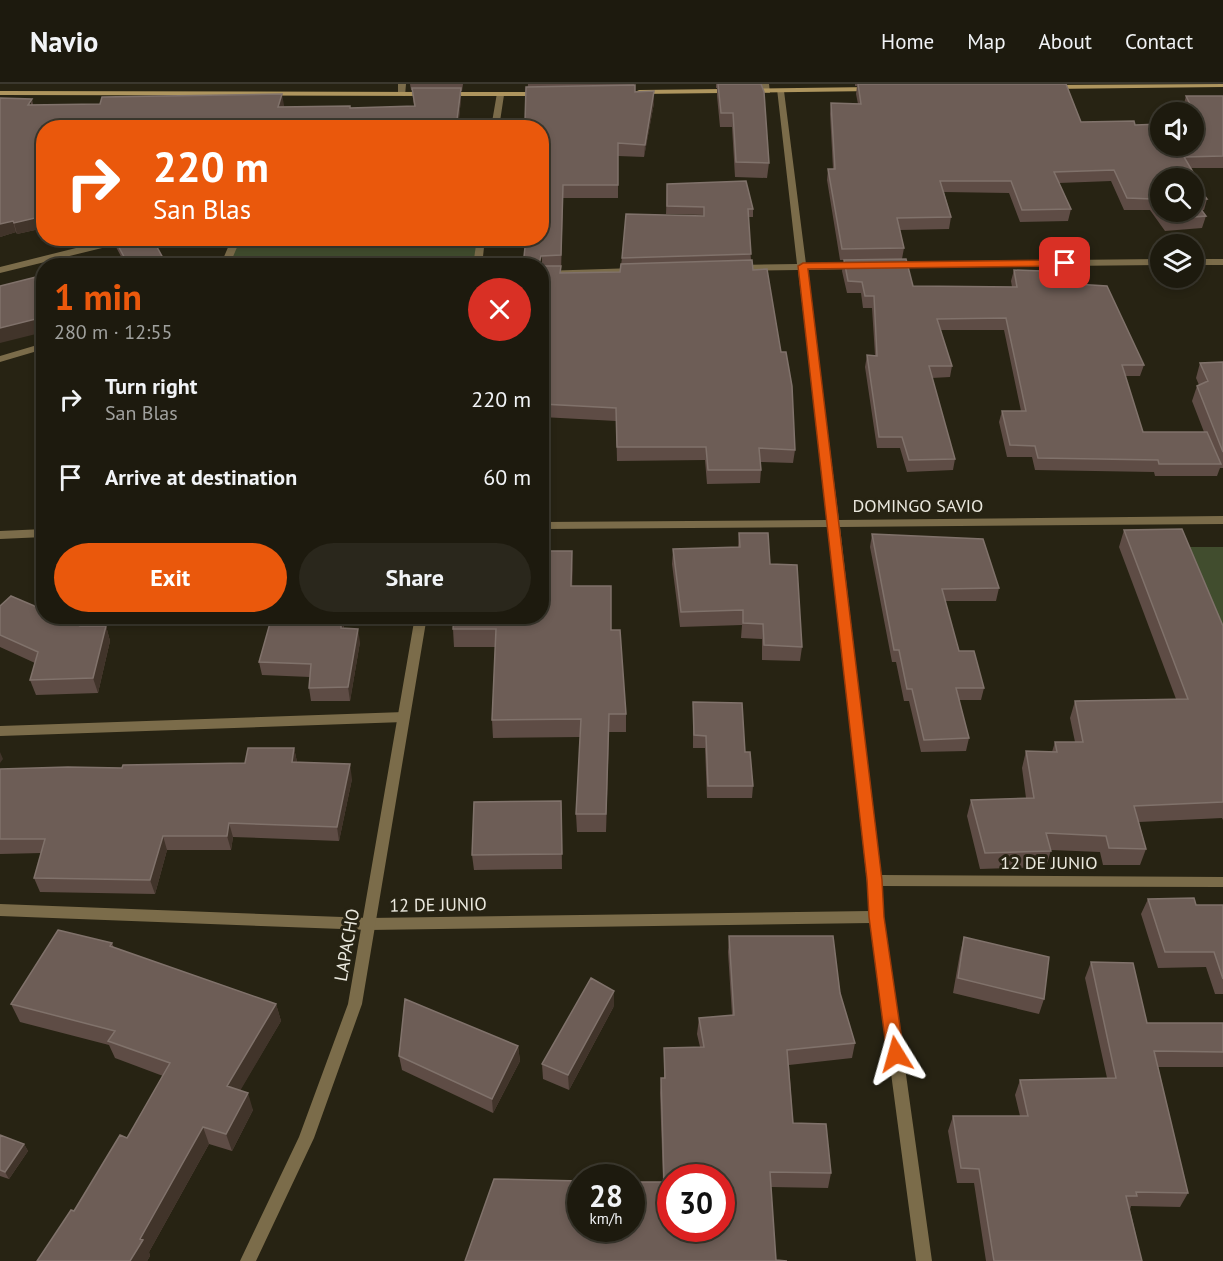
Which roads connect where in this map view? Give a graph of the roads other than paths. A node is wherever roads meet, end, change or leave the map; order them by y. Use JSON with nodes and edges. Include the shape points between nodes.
{"nodes":[{"id":1,"x":402,"y":84,"type":"edge"},
{"id":2,"x":1096,"y":85,"type":"edge"},
{"id":3,"x":1223,"y":85,"type":"edge"},
{"id":4,"x":866,"y":87,"type":"edge"},
{"id":5,"x":1039,"y":87,"type":"edge"},
{"id":6,"x":663,"y":88,"type":"edge"},
{"id":7,"x":771,"y":88,"type":"edge"},
{"id":8,"x":879,"y":89,"type":"edge"},
{"id":9,"x":628,"y":92,"type":"edge"},
{"id":10,"x":0,"y":93,"type":"edge"},
{"id":11,"x":402,"y":94,"type":"junction"},
{"id":12,"x":546,"y":94,"type":"edge"},
{"id":13,"x":500,"y":95,"type":"junction"},
{"id":14,"x":496,"y":120,"type":"edge"},
{"id":15,"x":97,"y":246,"type":"edge"},
{"id":16,"x":48,"y":258,"type":"edge"},
{"id":17,"x":36,"y":261,"type":"edge"},
{"id":18,"x":1150,"y":262,"type":"edge"},
{"id":19,"x":1204,"y":262,"type":"edge"},
{"id":20,"x":1223,"y":262,"type":"edge"},
{"id":21,"x":886,"y":265,"type":"edge"},
{"id":22,"x":803,"y":266,"type":"junction"},
{"id":23,"x":862,"y":266,"type":"edge"},
{"id":24,"x":731,"y":268,"type":"edge"},
{"id":25,"x":0,"y":270,"type":"edge"},
{"id":26,"x":648,"y":271,"type":"edge"},
{"id":27,"x":549,"y":274,"type":"edge"},
{"id":28,"x":36,"y":348,"type":"edge"},
{"id":29,"x":0,"y":359,"type":"edge"},
{"id":30,"x":1223,"y":520,"type":"edge"},
{"id":31,"x":834,"y":523,"type":"junction"},
{"id":32,"x":549,"y":526,"type":"edge"},
{"id":33,"x":36,"y":533,"type":"edge"},
{"id":34,"x":0,"y":535,"type":"edge"},
{"id":35,"x":420,"y":624,"type":"edge"},
{"id":36,"x":404,"y":717,"type":"junction"},
{"id":37,"x":0,"y":731,"type":"edge"},
{"id":38,"x":874,"y":880,"type":"junction"},
{"id":39,"x":1223,"y":882,"type":"edge"},
{"id":40,"x":0,"y":910,"type":"edge"},
{"id":41,"x":877,"y":917,"type":"junction"},
{"id":42,"x":369,"y":924,"type":"junction"},
{"id":43,"x":248,"y":1261,"type":"edge"},
{"id":44,"x":924,"y":1261,"type":"edge"}],
"edges":[{"from":1,"to":11,"type":"street"},
{"from":2,"to":3,"type":"main road"},
{"from":2,"to":5,"type":"main road"},
{"from":4,"to":7,"type":"main road"},
{"from":4,"to":8,"type":"main road"},
{"from":6,"to":7,"type":"main road"},
{"from":6,"to":9,"type":"main road"},
{"from":7,"to":22,"type":"street"},
{"from":10,"to":11,"type":"main road"},
{"from":11,"to":13,"type":"main road"},
{"from":12,"to":13,"type":"main road"},
{"from":13,"to":14,"type":"street"},
{"from":15,"to":16,"type":"street"},
{"from":17,"to":25,"type":"street"},
{"from":18,"to":21,"type":"street"},
{"from":19,"to":20,"type":"street"},
{"from":22,"to":23,"type":"street"},
{"from":22,"to":24,"type":"street"},
{"from":22,"to":31,"type":"street"},
{"from":26,"to":27,"type":"street"},
{"from":28,"to":29,"type":"street"},
{"from":30,"to":31,"type":"street","name":"DOMINGO SAVIO"},
{"from":31,"to":32,"type":"street","name":"DOMINGO SAVIO"},
{"from":31,"to":38,"type":"street"},
{"from":33,"to":34,"type":"street"},
{"from":35,"to":36,"type":"street","name":"LAPACHO"},
{"from":36,"to":37,"type":"street"},
{"from":36,"to":42,"type":"street","name":"LAPACHO"},
{"from":38,"to":39,"type":"street","name":"12 DE JUNIO"},
{"from":38,"to":41,"type":"street"},
{"from":40,"to":42,"type":"street","name":"12 DE JUNIO"},
{"from":41,"to":42,"type":"street","name":"12 DE JUNIO"},
{"from":41,"to":44,"type":"street"},
{"from":42,"to":43,"type":"street","name":"LAPACHO","via":[[355,1004],[306,1138]]}]}
